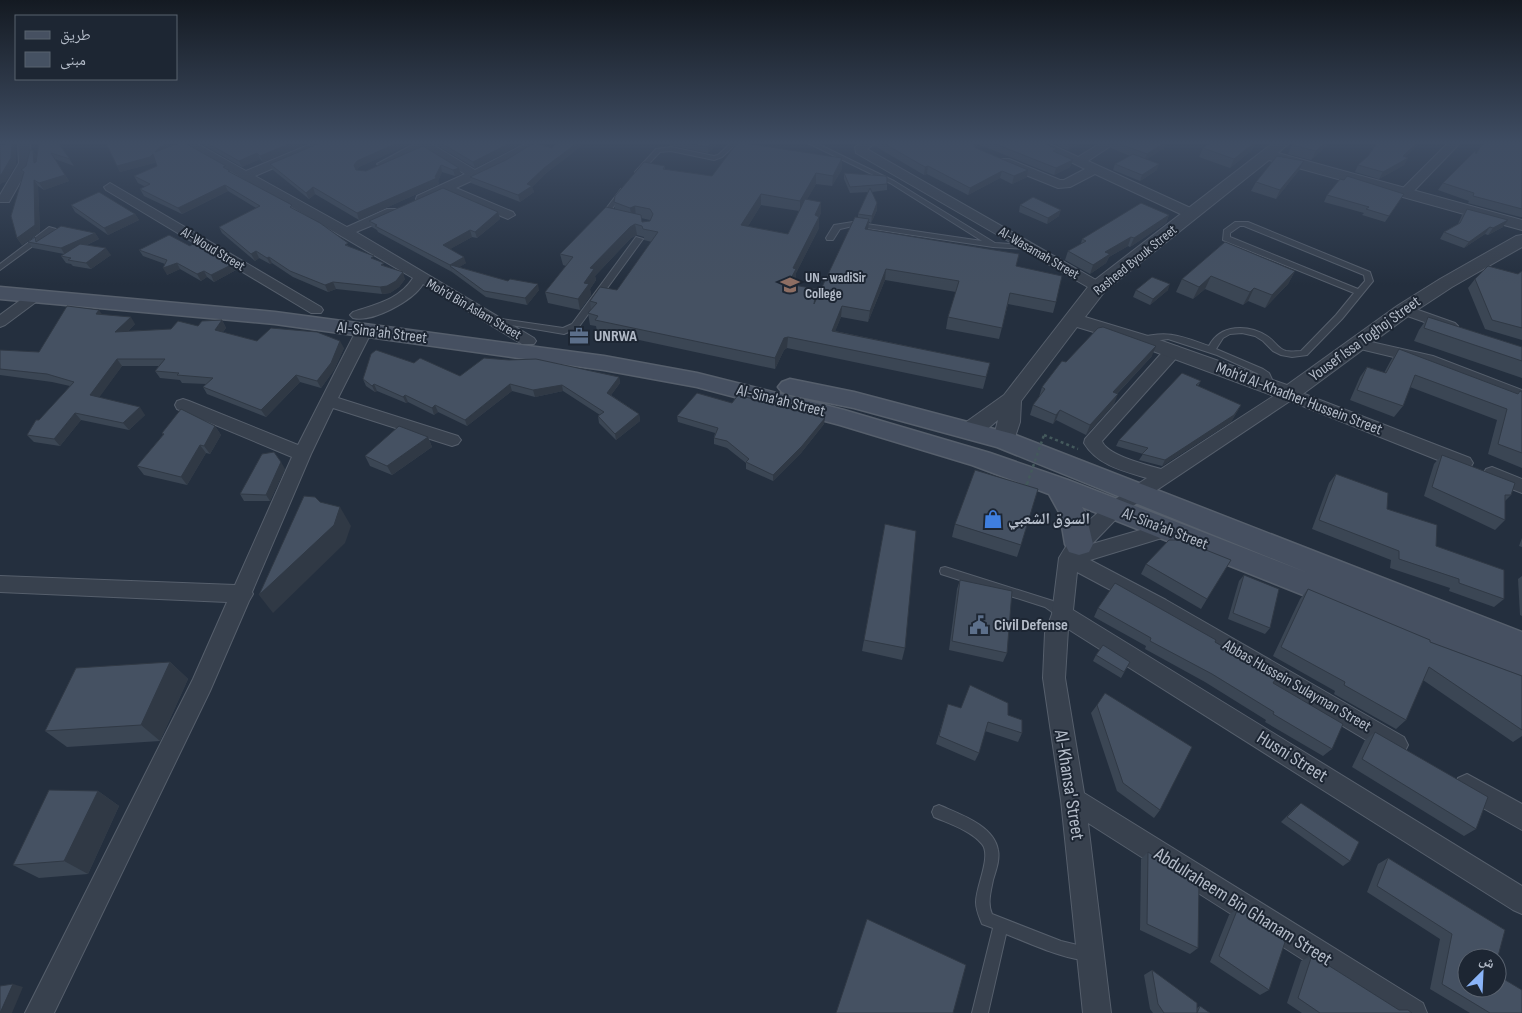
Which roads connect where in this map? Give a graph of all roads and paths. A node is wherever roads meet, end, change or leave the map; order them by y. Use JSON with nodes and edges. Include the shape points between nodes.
{"nodes":[{"id":1,"x":9,"y":190,"type":"edge"},
{"id":2,"x":115,"y":190,"type":"edge"},
{"id":3,"x":274,"y":190,"type":"edge"},
{"id":4,"x":441,"y":190,"type":"edge"},
{"id":5,"x":451,"y":190,"type":"edge"},
{"id":6,"x":623,"y":190,"type":"edge"},
{"id":7,"x":905,"y":190,"type":"edge"},
{"id":8,"x":930,"y":190,"type":"edge"},
{"id":9,"x":1141,"y":190,"type":"edge"},
{"id":10,"x":1222,"y":190,"type":"edge"},
{"id":11,"x":1400,"y":190,"type":"edge"},
{"id":12,"x":1406,"y":192,"type":"joint"},
{"id":13,"x":4,"y":199,"type":"dead end"},
{"id":14,"x":1192,"y":214,"type":"junction"},
{"id":15,"x":508,"y":215,"type":"dead end"},
{"id":16,"x":619,"y":218,"type":"edge"},
{"id":17,"x":1522,"y":225,"type":"edge"},
{"id":18,"x":52,"y":229,"type":"edge"},
{"id":19,"x":346,"y":232,"type":"junction"},
{"id":20,"x":830,"y":238,"type":"dead end"},
{"id":21,"x":639,"y":239,"type":"edge"},
{"id":22,"x":1522,"y":240,"type":"edge"},
{"id":23,"x":993,"y":245,"type":"junction"},
{"id":24,"x":1028,"y":247,"type":"junction"},
{"id":25,"x":0,"y":268,"type":"edge"},
{"id":26,"x":0,"y":278,"type":"edge"},
{"id":27,"x":420,"y":278,"type":"junction"},
{"id":28,"x":1098,"y":287,"type":"junction"},
{"id":29,"x":0,"y":292,"type":"edge"},
{"id":30,"x":1359,"y":292,"type":"junction"},
{"id":31,"x":35,"y":296,"type":"junction"},
{"id":32,"x":316,"y":310,"type":"junction"},
{"id":33,"x":1404,"y":310,"type":"junction"},
{"id":34,"x":1072,"y":319,"type":"junction"},
{"id":35,"x":493,"y":320,"type":"junction"},
{"id":36,"x":0,"y":322,"type":"edge"},
{"id":37,"x":361,"y":323,"type":"junction"},
{"id":38,"x":1467,"y":332,"type":"edge"},
{"id":39,"x":1141,"y":340,"type":"junction"},
{"id":40,"x":528,"y":341,"type":"junction"},
{"id":41,"x":1358,"y":344,"type":"junction"},
{"id":42,"x":1173,"y":351,"type":"junction"},
{"id":43,"x":1211,"y":351,"type":"junction"},
{"id":44,"x":1270,"y":386,"type":"junction"},
{"id":45,"x":1289,"y":394,"type":"junction"},
{"id":46,"x":1522,"y":396,"type":"edge"},
{"id":47,"x":1011,"y":400,"type":"junction"},
{"id":48,"x":329,"y":401,"type":"junction"},
{"id":49,"x":183,"y":405,"type":"dead end"},
{"id":50,"x":970,"y":430,"type":"junction"},
{"id":51,"x":452,"y":440,"type":"dead end"},
{"id":52,"x":1004,"y":440,"type":"junction"},
{"id":53,"x":1081,"y":450,"type":"dead end"},
{"id":54,"x":302,"y":454,"type":"junction"},
{"id":55,"x":1164,"y":477,"type":"junction"},
{"id":56,"x":1522,"y":486,"type":"edge"},
{"id":57,"x":1059,"y":487,"type":"junction"},
{"id":58,"x":1024,"y":488,"type":"edge"},
{"id":59,"x":1137,"y":494,"type":"junction"},
{"id":60,"x":1114,"y":509,"type":"junction"},
{"id":61,"x":1168,"y":529,"type":"junction"},
{"id":62,"x":1074,"y":551,"type":"junction"},
{"id":63,"x":945,"y":570,"type":"dead end"},
{"id":64,"x":0,"y":584,"type":"edge"},
{"id":65,"x":242,"y":594,"type":"junction"},
{"id":66,"x":1062,"y":614,"type":"junction"},
{"id":67,"x":1522,"y":645,"type":"edge"},
{"id":68,"x":1522,"y":669,"type":"edge"},
{"id":69,"x":1410,"y":752,"type":"edge"},
{"id":70,"x":1453,"y":778,"type":"edge"},
{"id":71,"x":1073,"y":800,"type":"junction"},
{"id":72,"x":939,"y":812,"type":"dead end"},
{"id":73,"x":1522,"y":818,"type":"edge"},
{"id":74,"x":1522,"y":901,"type":"edge"},
{"id":75,"x":1001,"y":925,"type":"junction"},
{"id":76,"x":1092,"y":955,"type":"junction"},
{"id":77,"x":39,"y":1013,"type":"edge"},
{"id":78,"x":980,"y":1013,"type":"edge"},
{"id":79,"x":1097,"y":1013,"type":"edge"},
{"id":80,"x":1413,"y":1013,"type":"edge"}],
"edges":[{"from":1,"to":13,"type":"street"},
{"from":2,"to":32,"type":"street","name":"Al-Woud Street"},
{"from":3,"to":19,"type":"street","name":"Moh’d Bin Aslam Street"},
{"from":4,"to":19,"type":"street"},
{"from":5,"to":15,"type":"street"},
{"from":6,"to":16,"type":"lane","via":[[608,210],[609,215]]},
{"from":7,"to":23,"type":"lane"},
{"from":8,"to":24,"type":"street","name":"Al-Wasamah Street"},
{"from":9,"to":14,"type":"street"},
{"from":10,"to":14,"type":"street","name":"Rasheed Byouk Street"},
{"from":11,"to":12,"type":"street"},
{"from":12,"to":17,"type":"street"},
{"from":14,"to":28,"type":"street","name":"Rasheed Byouk Street"},
{"from":18,"to":25,"type":"lane"},
{"from":19,"to":27,"type":"street","name":"Moh’d Bin Aslam Street"},
{"from":20,"to":23,"type":"lane","via":[[837,227],[853,224]]},
{"from":21,"to":35,"type":"lane","via":[[576,326],[564,331]]},
{"from":22,"to":33,"type":"street","name":"Yousef Issa Toghoj Street"},
{"from":23,"to":24,"type":"lane"},
{"from":24,"to":28,"type":"street","name":"Al-Wasamah Street"},
{"from":26,"to":32,"type":"main road","name":"Al-Sina'ah Street"},
{"from":27,"to":35,"type":"street","name":"Moh’d Bin Aslam Street"},
{"from":27,"to":37,"type":"street","name":"Moh’d Bin Aslam Street","via":[[406,297]]},
{"from":28,"to":34,"type":"street","name":"Rasheed Byouk Street"},
{"from":29,"to":31,"type":"main road","name":"Al-Sina'ah Street"},
{"from":30,"to":30,"type":"lane","via":[[1226,238],[1227,232],[1235,225],[1245,224],[1367,274],[1369,280]]},
{"from":30,"to":43,"type":"lane","via":[[1340,318],[1304,353],[1285,354],[1257,334],[1236,329],[1222,334]]},
{"from":31,"to":36,"type":"street"},
{"from":31,"to":37,"type":"main road","name":"Al-Sina'ah Street"},
{"from":32,"to":37,"type":"main road","name":"Al-Sina'ah Street"},
{"from":33,"to":38,"type":"street"},
{"from":33,"to":41,"type":"street","name":"Yousef Issa Toghoj Street"},
{"from":34,"to":39,"type":"street","name":"Moh’d Al-Khadher Hussein Street"},
{"from":34,"to":47,"type":"street","name":"Rasheed Byouk Street"},
{"from":35,"to":40,"type":"street","name":"Moh’d Bin Aslam Street"},
{"from":37,"to":40,"type":"main road","name":"Al-Sina'ah Street"},
{"from":37,"to":48,"type":"street"},
{"from":37,"to":57,"type":"main road","name":"Al-Sina'ah Street","via":[[697,380],[844,418],[981,459]]},
{"from":39,"to":42,"type":"street","name":"Moh’d Al-Khadher Hussein Street"},
{"from":39,"to":43,"type":"lane","via":[[1168,336]]},
{"from":40,"to":50,"type":"main road","name":"Al-Sina'ah Street","via":[[693,366],[854,400]]},
{"from":41,"to":45,"type":"street","name":"Yousef Issa Toghoj Street"},
{"from":41,"to":46,"type":"street","via":[[1427,360]]},
{"from":42,"to":44,"type":"street","name":"Moh’d Al-Khadher Hussein Street"},
{"from":42,"to":55,"type":"street","via":[[1093,443],[1099,452],[1113,459]]},
{"from":43,"to":44,"type":"lane","via":[[1258,370],[1266,375]]},
{"from":44,"to":45,"type":"street","name":"Moh’d Al-Khadher Hussein Street"},
{"from":45,"to":55,"type":"street","name":"Yousef Issa Toghoj Street"},
{"from":45,"to":56,"type":"street","name":"Moh’d Al-Khadher Hussein Street"},
{"from":47,"to":50,"type":"street","name":"Rasheed Byouk Street"},
{"from":47,"to":52,"type":"street"},
{"from":48,"to":51,"type":"street"},
{"from":48,"to":54,"type":"street"},
{"from":49,"to":54,"type":"street"},
{"from":50,"to":52,"type":"main road","name":"Al-Sina'ah Street"},
{"from":52,"to":59,"type":"main road","name":"Al-Sina'ah Street"},
{"from":53,"to":58,"type":"path","bridge":true,"via":[[1044,435]]},
{"from":54,"to":65,"type":"street"},
{"from":55,"to":59,"type":"street","name":"Yousef Issa Toghoj Street"},
{"from":57,"to":60,"type":"main road","name":"Al-Sina'ah Street"},
{"from":57,"to":62,"type":"main road","via":[[1073,514]]},
{"from":59,"to":60,"type":"street","name":"Yousef Issa Toghoj Street"},
{"from":59,"to":67,"type":"main road","name":"Al-Sina'ah Street"},
{"from":60,"to":61,"type":"main road","name":"Al-Sina'ah Street"},
{"from":60,"to":62,"type":"street"},
{"from":61,"to":62,"type":"street"},
{"from":61,"to":68,"type":"main road","name":"Al-Sina'ah Street"},
{"from":62,"to":66,"type":"street","name":"Al-Khansa' Street"},
{"from":62,"to":69,"type":"street","name":"Abbas Hussein Sulayman Street","via":[[1159,606]]},
{"from":63,"to":66,"type":"lane","via":[[1050,604]]},
{"from":64,"to":65,"type":"street"},
{"from":65,"to":77,"type":"street","via":[[202,684]]},
{"from":66,"to":71,"type":"street","name":"Al-Khansa' Street","via":[[1056,633],[1054,678]]},
{"from":66,"to":74,"type":"street","name":"Husni Street"},
{"from":70,"to":73,"type":"street"},
{"from":71,"to":76,"type":"street","name":"Al-Khansa' Street"},
{"from":71,"to":80,"type":"street","name":"Abdulraheem Bin Ghanam Street"},
{"from":72,"to":75,"type":"lane","via":[[971,828],[988,841],[992,855],[982,908],[988,919]]},
{"from":75,"to":76,"type":"lane","via":[[1062,948]]},
{"from":75,"to":78,"type":"lane"},
{"from":76,"to":79,"type":"street","name":"Al-Khansa' Street"}]}
